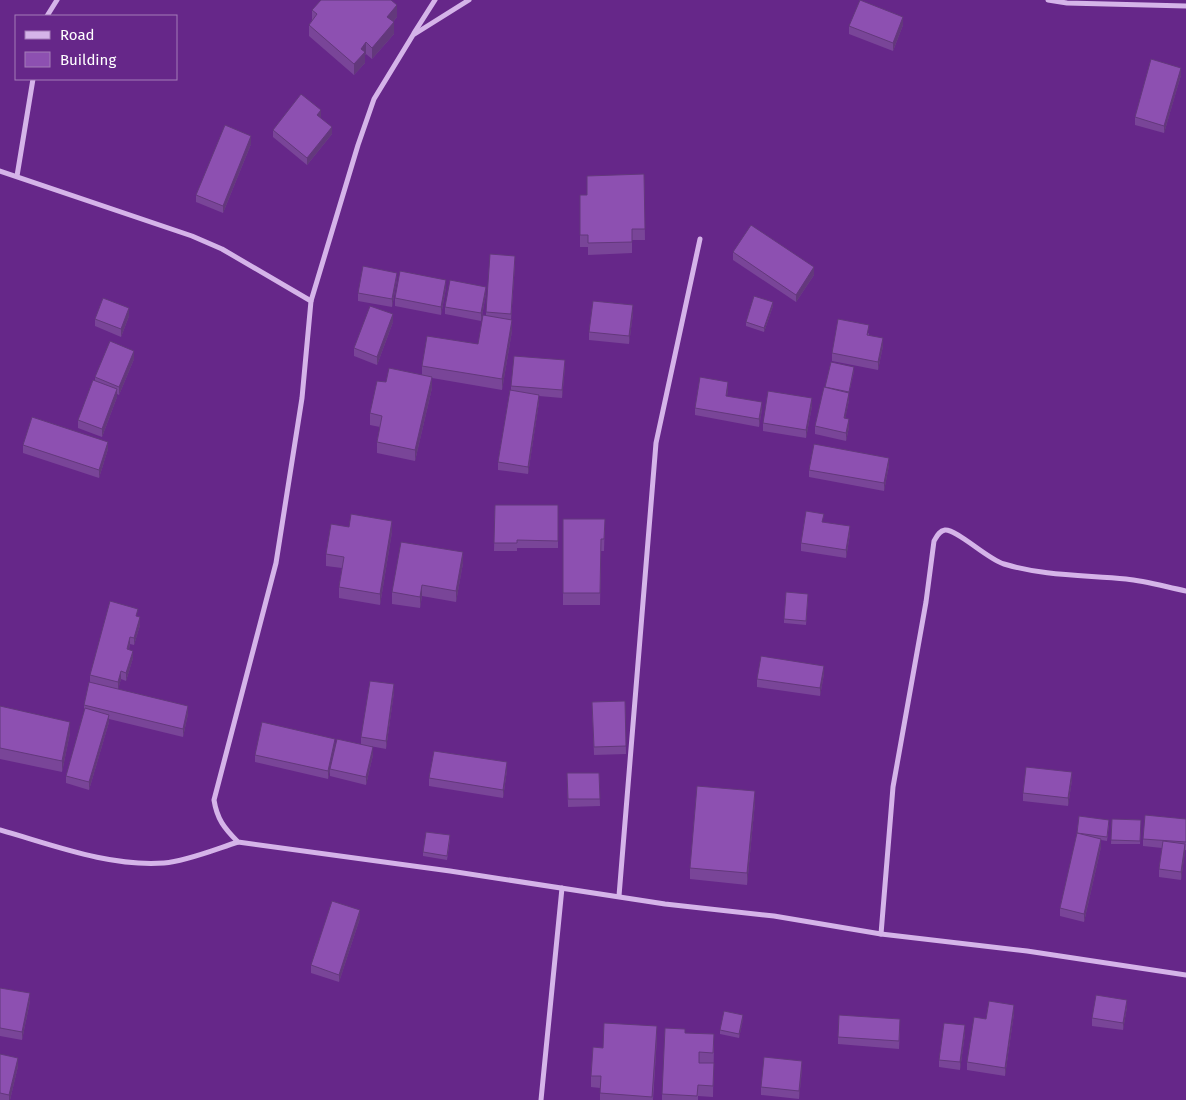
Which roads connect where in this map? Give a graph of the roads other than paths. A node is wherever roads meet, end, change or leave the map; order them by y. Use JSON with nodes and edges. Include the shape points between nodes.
{"nodes":[{"id":1,"x":57,"y":0,"type":"edge"},
{"id":2,"x":435,"y":0,"type":"edge"},
{"id":3,"x":469,"y":0,"type":"edge"},
{"id":4,"x":1048,"y":0,"type":"edge"},
{"id":5,"x":1186,"y":6,"type":"edge"},
{"id":6,"x":48,"y":15,"type":"edge"},
{"id":7,"x":413,"y":35,"type":"junction"},
{"id":8,"x":33,"y":80,"type":"edge"},
{"id":9,"x":0,"y":171,"type":"edge"},
{"id":10,"x":17,"y":176,"type":"junction"},
{"id":11,"x":700,"y":239,"type":"dead end"},
{"id":12,"x":311,"y":301,"type":"junction"},
{"id":13,"x":1186,"y":591,"type":"edge"},
{"id":14,"x":0,"y":830,"type":"edge"},
{"id":15,"x":238,"y":842,"type":"junction"},
{"id":16,"x":562,"y":888,"type":"junction"},
{"id":17,"x":619,"y":896,"type":"junction"},
{"id":18,"x":881,"y":934,"type":"junction"},
{"id":19,"x":1186,"y":975,"type":"edge"},
{"id":20,"x":541,"y":1100,"type":"edge"}],
"edges":[{"from":1,"to":6,"type":"street"},
{"from":2,"to":7,"type":"street"},
{"from":3,"to":7,"type":"street"},
{"from":4,"to":5,"type":"street"},
{"from":7,"to":12,"type":"street","via":[[374,99]]},
{"from":8,"to":10,"type":"street"},
{"from":9,"to":10,"type":"street"},
{"from":10,"to":12,"type":"street","via":[[192,236],[240,259]]},
{"from":11,"to":17,"type":"street","via":[[656,443]]},
{"from":12,"to":15,"type":"street","via":[[302,398],[276,563],[214,800],[222,826]]},
{"from":13,"to":18,"type":"street","via":[[1127,579],[1038,572],[988,558],[954,532],[944,530],[938,533],[934,541],[893,788]]},
{"from":14,"to":15,"type":"street","via":[[132,864],[166,863]]},
{"from":15,"to":16,"type":"street"},
{"from":16,"to":17,"type":"street"},
{"from":16,"to":20,"type":"street"},
{"from":17,"to":18,"type":"street"},
{"from":18,"to":19,"type":"street","via":[[1027,951]]}]}
